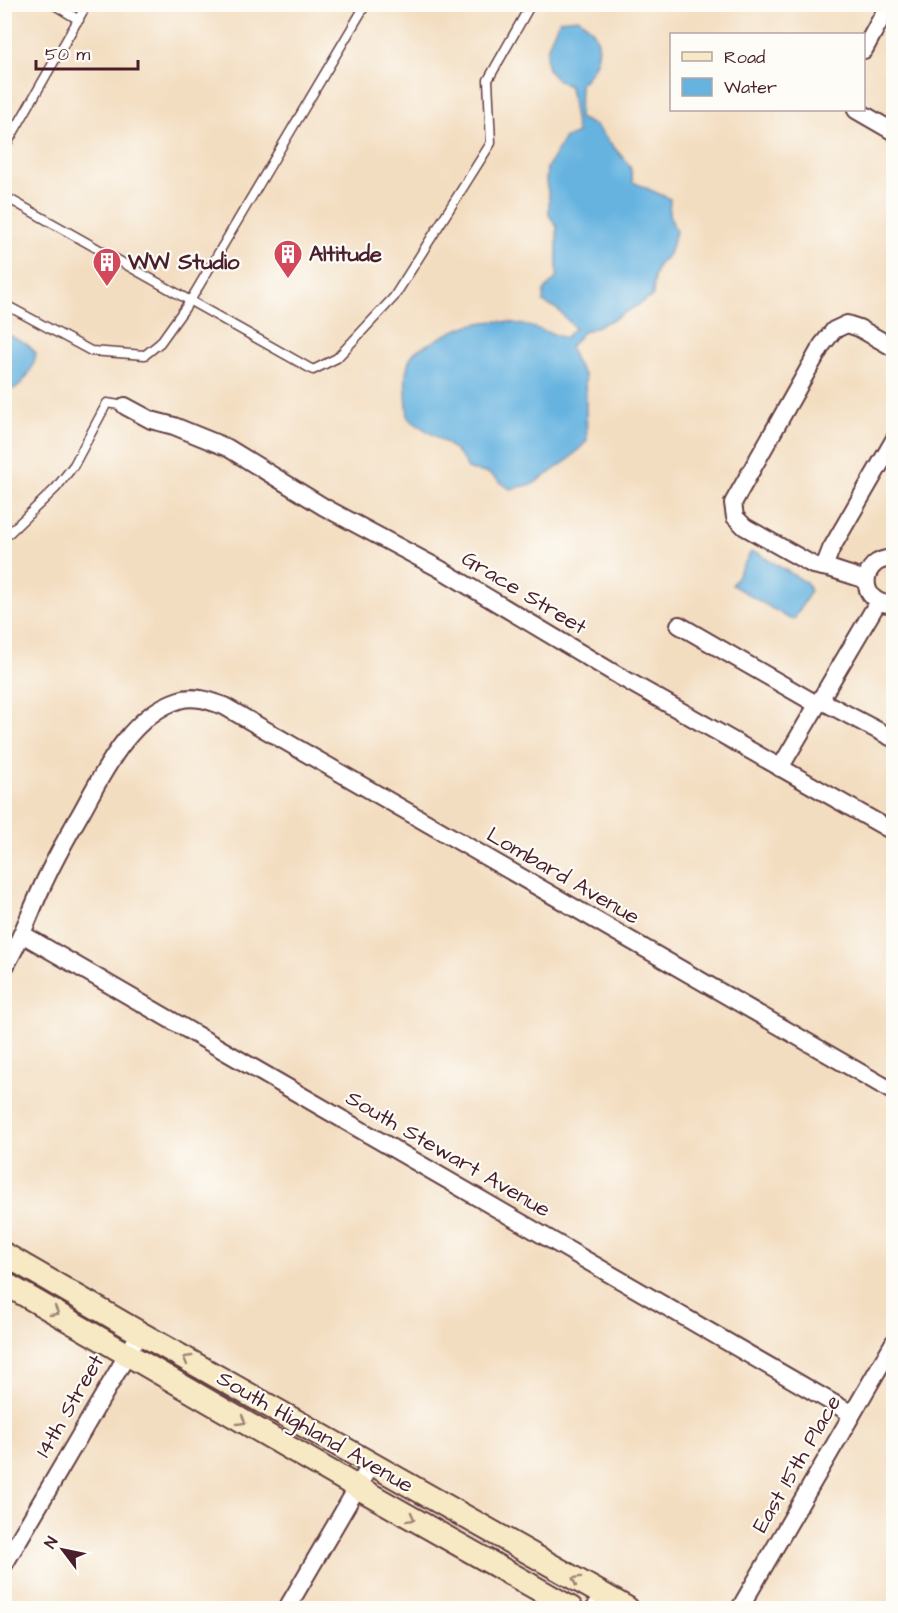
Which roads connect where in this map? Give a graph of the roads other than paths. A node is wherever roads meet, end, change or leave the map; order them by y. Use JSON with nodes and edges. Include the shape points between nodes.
{"nodes":[{"id":1,"x":53,"y":4,"type":"edge"},
{"id":2,"x":87,"y":4,"type":"edge"},
{"id":3,"x":366,"y":4,"type":"edge"},
{"id":4,"x":531,"y":4,"type":"edge"},
{"id":5,"x":889,"y":4,"type":"edge"},
{"id":6,"x":79,"y":20,"type":"junction"},
{"id":7,"x":865,"y":48,"type":"edge"},
{"id":8,"x":858,"y":111,"type":"edge"},
{"id":9,"x":894,"y":132,"type":"edge"},
{"id":10,"x":4,"y":149,"type":"edge"},
{"id":11,"x":4,"y":196,"type":"edge"},
{"id":12,"x":190,"y":302,"type":"junction"},
{"id":13,"x":4,"y":303,"type":"edge"},
{"id":14,"x":894,"y":348,"type":"edge"},
{"id":15,"x":125,"y":406,"type":"joint"},
{"id":16,"x":894,"y":440,"type":"edge"},
{"id":17,"x":4,"y":538,"type":"edge"},
{"id":18,"x":894,"y":560,"type":"edge"},
{"id":19,"x":824,"y":567,"type":"junction"},
{"id":20,"x":866,"y":580,"type":"junction"},
{"id":21,"x":886,"y":603,"type":"edge"},
{"id":22,"x":679,"y":626,"type":"dead end"},
{"id":23,"x":819,"y":702,"type":"junction"},
{"id":24,"x":894,"y":739,"type":"edge"},
{"id":25,"x":780,"y":768,"type":"junction"},
{"id":26,"x":894,"y":832,"type":"edge"},
{"id":27,"x":22,"y":934,"type":"junction"},
{"id":28,"x":4,"y":968,"type":"edge"},
{"id":29,"x":894,"y":1092,"type":"edge"},
{"id":30,"x":4,"y":1254,"type":"edge"},
{"id":31,"x":4,"y":1283,"type":"edge"},
{"id":32,"x":140,"y":1333,"type":"junction"},
{"id":33,"x":894,"y":1342,"type":"edge"},
{"id":34,"x":127,"y":1354,"type":"junction"},
{"id":35,"x":852,"y":1414,"type":"junction"},
{"id":36,"x":370,"y":1464,"type":"junction"},
{"id":37,"x":357,"y":1487,"type":"junction"},
{"id":38,"x":4,"y":1565,"type":"edge"},
{"id":39,"x":599,"y":1602,"type":"edge"},
{"id":40,"x":287,"y":1608,"type":"edge"},
{"id":41,"x":571,"y":1608,"type":"edge"},
{"id":42,"x":627,"y":1608,"type":"edge"},
{"id":43,"x":740,"y":1608,"type":"edge"}],
"edges":[{"from":1,"to":6,"type":"lane"},
{"from":2,"to":6,"type":"lane"},
{"from":3,"to":12,"type":"lane"},
{"from":4,"to":12,"type":"lane","via":[[488,80],[491,143],[394,297],[337,358],[313,370]]},
{"from":5,"to":7,"type":"street"},
{"from":6,"to":10,"type":"lane"},
{"from":8,"to":9,"type":"street"},
{"from":11,"to":12,"type":"lane"},
{"from":12,"to":13,"type":"lane","via":[[160,343],[145,355],[91,351]]},
{"from":14,"to":19,"type":"street","via":[[847,324],[827,337],[733,503],[735,517],[745,527],[800,559]]},
{"from":15,"to":17,"type":"lane","via":[[107,403],[74,465]]},
{"from":15,"to":25,"type":"street","name":"Grace Street","via":[[228,448]]},
{"from":16,"to":19,"type":"street"},
{"from":18,"to":20,"type":"street","via":[[876,563]]},
{"from":19,"to":20,"type":"street"},
{"from":20,"to":21,"type":"street","via":[[869,593]]},
{"from":21,"to":23,"type":"street"},
{"from":22,"to":23,"type":"street"},
{"from":23,"to":24,"type":"street"},
{"from":23,"to":25,"type":"street"},
{"from":25,"to":26,"type":"street","name":"Grace Street"},
{"from":27,"to":28,"type":"street"},
{"from":27,"to":29,"type":"street","name":"Lombard Avenue","via":[[56,857],[105,768],[130,735],[156,712],[180,700],[210,700]]},
{"from":27,"to":35,"type":"street","name":"South Stewart Avenue"},
{"from":30,"to":32,"type":"main road","name":"South Highland Avenue"},
{"from":31,"to":34,"type":"main road","name":"South Highland Avenue","one_way":true},
{"from":32,"to":34,"type":"street","name":"14th Street"},
{"from":36,"to":32,"type":"main road","name":"South Highland Avenue","one_way":true},
{"from":33,"to":35,"type":"street","name":"East 15th Place"},
{"from":34,"to":37,"type":"main road","name":"South Highland Avenue","one_way":true},
{"from":34,"to":38,"type":"street","name":"14th Street"},
{"from":35,"to":43,"type":"street","name":"East 15th Place"},
{"from":36,"to":37,"type":"street"},
{"from":39,"to":36,"type":"main road","name":"South Highland Avenue","one_way":true},
{"from":37,"to":40,"type":"street"},
{"from":37,"to":41,"type":"main road","name":"South Highland Avenue","one_way":true},
{"from":39,"to":42,"type":"main road","name":"South Highland Avenue"}]}
